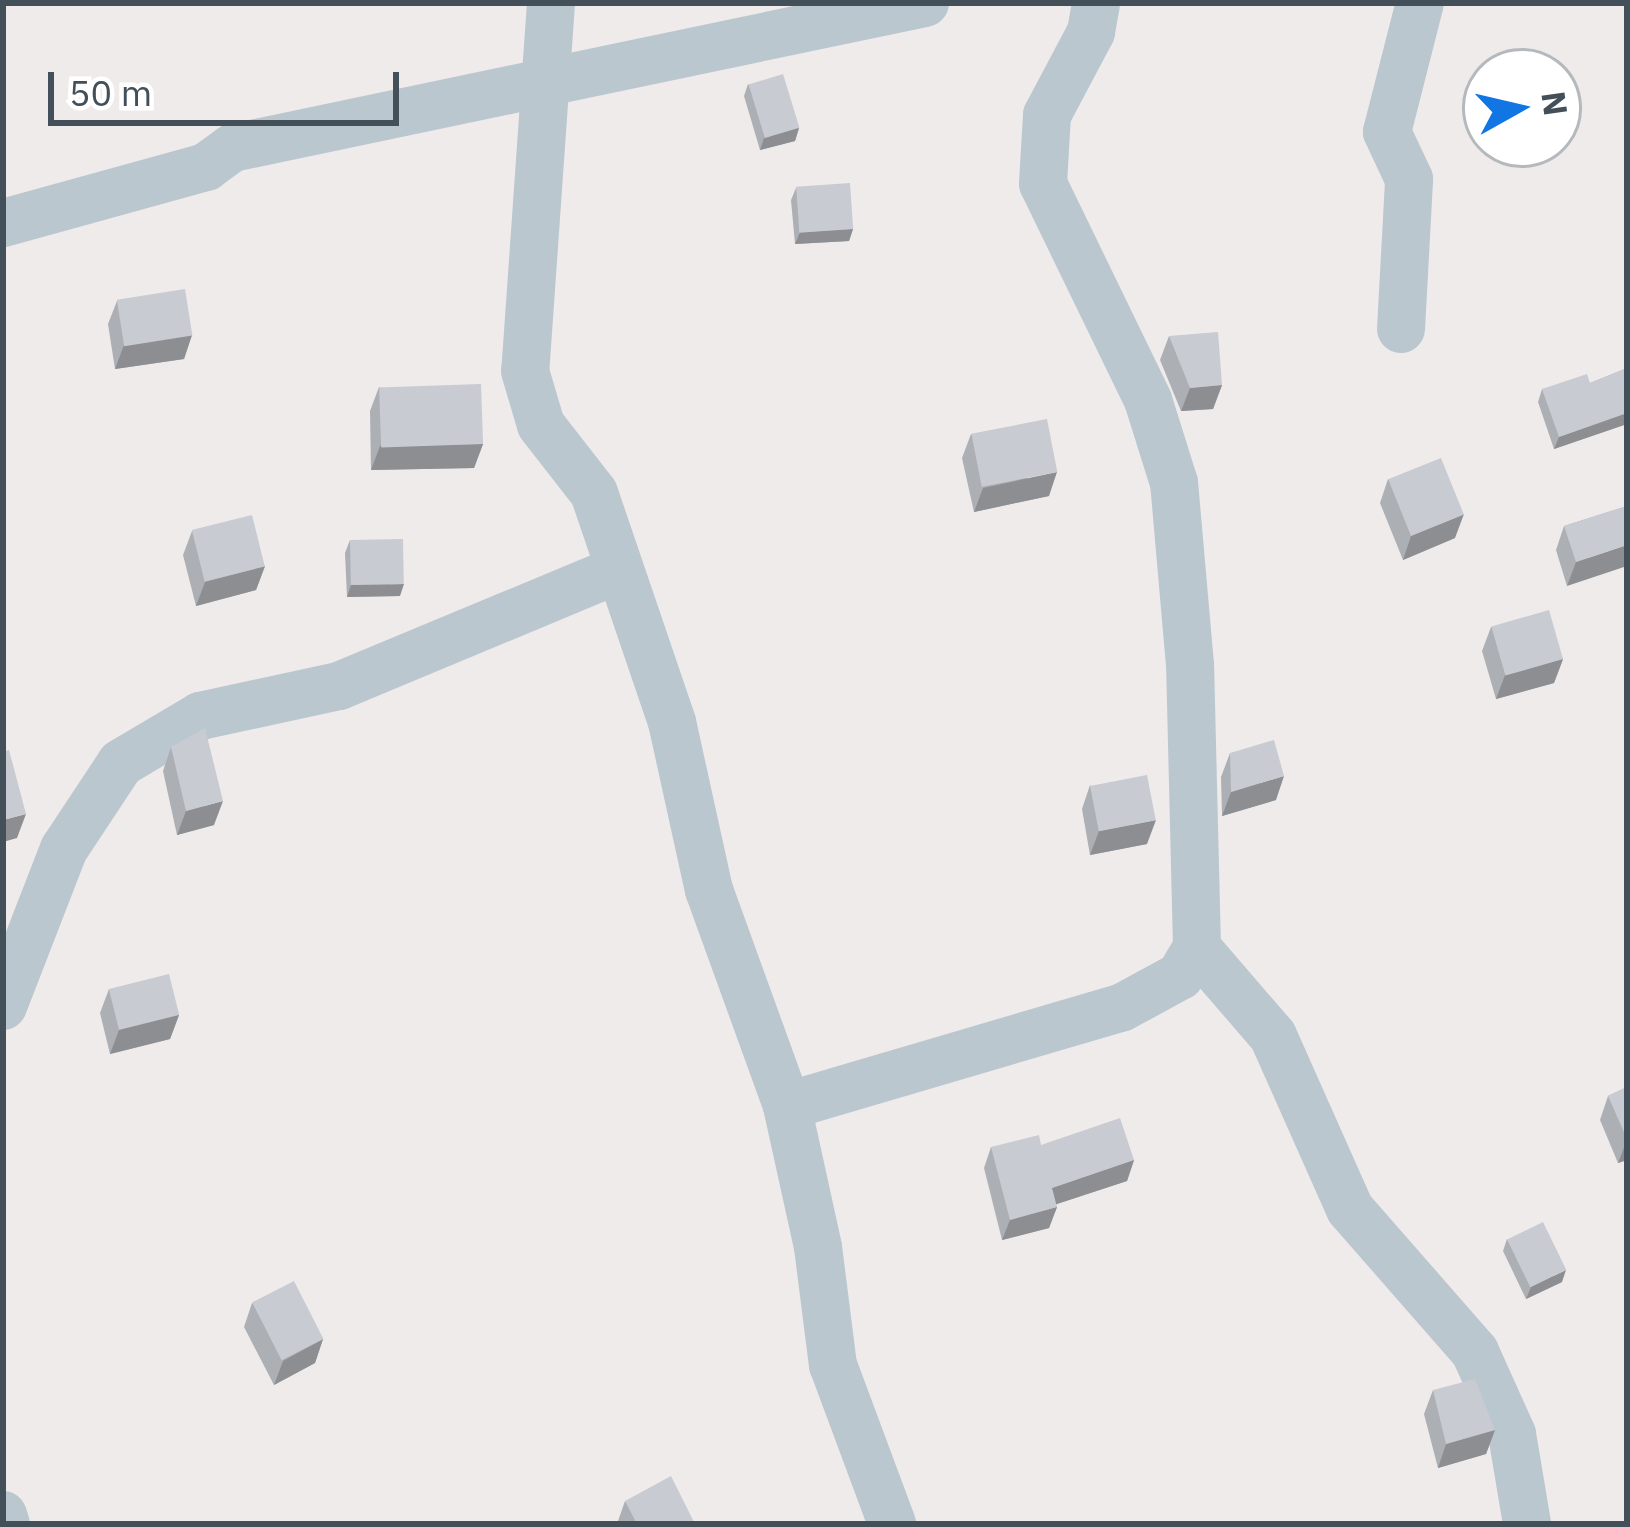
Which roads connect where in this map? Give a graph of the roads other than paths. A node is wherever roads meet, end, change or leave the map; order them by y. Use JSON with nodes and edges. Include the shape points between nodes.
{"nodes":[{"id":1,"x":551,"y":3,"type":"edge"},
{"id":2,"x":925,"y":3,"type":"edge"},
{"id":3,"x":1096,"y":3,"type":"edge"},
{"id":4,"x":1420,"y":3,"type":"edge"},
{"id":5,"x":544,"y":83,"type":"junction"},
{"id":6,"x":3,"y":224,"type":"edge"},
{"id":7,"x":1402,"y":328,"type":"dead end"},
{"id":8,"x":618,"y":570,"type":"junction"},
{"id":9,"x":1197,"y":948,"type":"junction"},
{"id":10,"x":3,"y":1006,"type":"edge"},
{"id":11,"x":787,"y":1106,"type":"junction"},
{"id":12,"x":3,"y":1515,"type":"edge"},
{"id":13,"x":6,"y":1524,"type":"edge"},
{"id":14,"x":892,"y":1524,"type":"edge"},
{"id":15,"x":1527,"y":1524,"type":"edge"}],
"edges":[{"from":1,"to":5,"type":"street"},
{"from":2,"to":5,"type":"street"},
{"from":3,"to":9,"type":"street","via":[[1091,32],[1047,116],[1043,184],[1148,400],[1174,483],[1189,644]]},
{"from":4,"to":7,"type":"street","via":[[1387,132],[1409,179]]},
{"from":5,"to":6,"type":"street","via":[[232,148],[206,166]]},
{"from":5,"to":8,"type":"street","via":[[525,371],[541,425],[594,493]]},
{"from":8,"to":10,"type":"street","via":[[339,686],[200,716],[121,763],[64,849]]},
{"from":8,"to":11,"type":"street","via":[[672,722],[709,890]]},
{"from":9,"to":11,"type":"street","via":[[1180,976],[1121,1008]]},
{"from":9,"to":15,"type":"street","via":[[1274,1036],[1350,1209],[1475,1352],[1512,1433]]},
{"from":11,"to":14,"type":"street","via":[[818,1247],[832,1365]]},
{"from":12,"to":13,"type":"street"}]}
